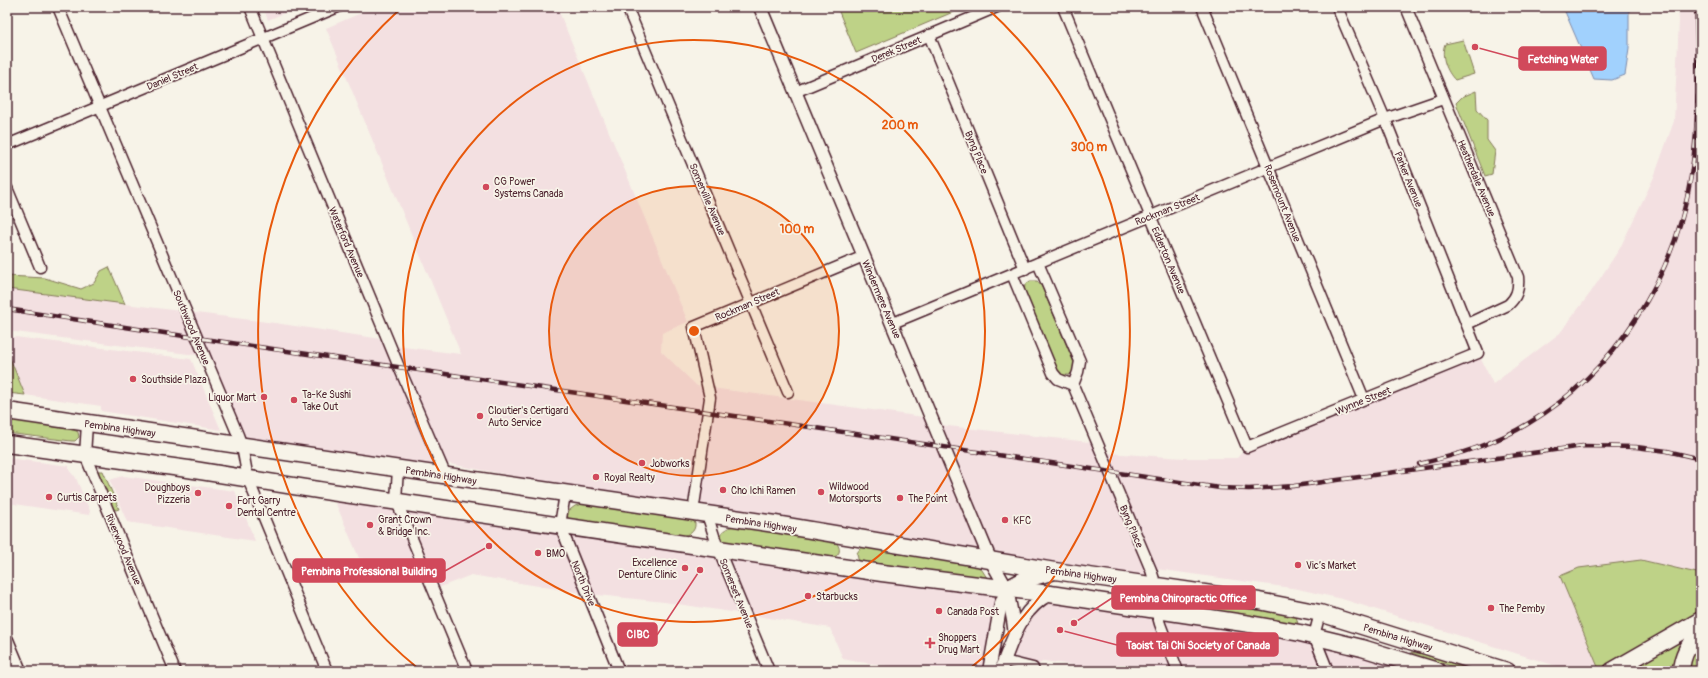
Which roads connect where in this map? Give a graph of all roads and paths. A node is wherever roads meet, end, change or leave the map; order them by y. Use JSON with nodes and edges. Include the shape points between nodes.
{"nodes":[{"id":1,"x":58,"y":7,"type":"edge"},
{"id":2,"x":250,"y":7,"type":"edge"},
{"id":3,"x":338,"y":7,"type":"edge"},
{"id":4,"x":628,"y":7,"type":"edge"},
{"id":5,"x":760,"y":7,"type":"edge"},
{"id":6,"x":998,"y":7,"type":"edge"},
{"id":7,"x":1063,"y":7,"type":"edge"},
{"id":8,"x":1202,"y":7,"type":"edge"},
{"id":9,"x":1337,"y":7,"type":"edge"},
{"id":10,"x":1406,"y":7,"type":"edge"},
{"id":11,"x":929,"y":35,"type":"junction"},
{"id":12,"x":263,"y":38,"type":"junction"},
{"id":13,"x":796,"y":92,"type":"junction"},
{"id":14,"x":1443,"y":99,"type":"junction"},
{"id":15,"x":99,"y":107,"type":"junction"},
{"id":16,"x":1385,"y":118,"type":"junction"},
{"id":17,"x":7,"y":145,"type":"edge"},
{"id":18,"x":1268,"y":167,"type":"junction"},
{"id":19,"x":7,"y":188,"type":"edge"},
{"id":20,"x":1150,"y":216,"type":"junction"},
{"id":21,"x":864,"y":256,"type":"junction"},
{"id":22,"x":1038,"y":263,"type":"junction"},
{"id":23,"x":40,"y":267,"type":"dead end"},
{"id":24,"x":1025,"y":269,"type":"junction"},
{"id":25,"x":1012,"y":274,"type":"junction"},
{"id":26,"x":752,"y":302,"type":"junction"},
{"id":27,"x":893,"y":323,"type":"junction"},
{"id":28,"x":1467,"y":324,"type":"junction"},
{"id":29,"x":1478,"y":353,"type":"joint"},
{"id":30,"x":1073,"y":385,"type":"junction"},
{"id":31,"x":788,"y":392,"type":"dead end"},
{"id":32,"x":1364,"y":399,"type":"junction"},
{"id":33,"x":8,"y":411,"type":"edge"},
{"id":34,"x":87,"y":424,"type":"junction"},
{"id":35,"x":7,"y":444,"type":"edge"},
{"id":36,"x":242,"y":446,"type":"junction"},
{"id":37,"x":1247,"y":447,"type":"joint"},
{"id":38,"x":85,"y":455,"type":"junction"},
{"id":39,"x":398,"y":469,"type":"junction"},
{"id":40,"x":446,"y":476,"type":"junction"},
{"id":41,"x":248,"y":479,"type":"junction"},
{"id":42,"x":564,"y":494,"type":"junction"},
{"id":43,"x":396,"y":500,"type":"junction"},
{"id":44,"x":700,"y":513,"type":"junction"},
{"id":45,"x":560,"y":525,"type":"junction"},
{"id":46,"x":718,"y":548,"type":"junction"},
{"id":47,"x":990,"y":559,"type":"junction"},
{"id":48,"x":1055,"y":571,"type":"junction"},
{"id":49,"x":1156,"y":586,"type":"junction"},
{"id":50,"x":1007,"y":588,"type":"junction"},
{"id":51,"x":1050,"y":594,"type":"junction"},
{"id":52,"x":1156,"y":610,"type":"junction"},
{"id":53,"x":1320,"y":613,"type":"junction"},
{"id":54,"x":1701,"y":620,"type":"edge"},
{"id":55,"x":1701,"y":633,"type":"edge"},
{"id":56,"x":1014,"y":635,"type":"junction"},
{"id":57,"x":1314,"y":636,"type":"junction"},
{"id":58,"x":7,"y":640,"type":"edge"},
{"id":59,"x":994,"y":644,"type":"junction"},
{"id":60,"x":1002,"y":666,"type":"edge"},
{"id":61,"x":1504,"y":670,"type":"edge"},
{"id":62,"x":20,"y":671,"type":"edge"},
{"id":63,"x":175,"y":671,"type":"edge"},
{"id":64,"x":327,"y":671,"type":"edge"},
{"id":65,"x":466,"y":671,"type":"edge"},
{"id":66,"x":619,"y":671,"type":"edge"},
{"id":67,"x":769,"y":671,"type":"edge"},
{"id":68,"x":988,"y":671,"type":"edge"},
{"id":69,"x":1034,"y":671,"type":"edge"},
{"id":70,"x":1178,"y":671,"type":"edge"},
{"id":71,"x":1328,"y":671,"type":"edge"},
{"id":72,"x":1437,"y":671,"type":"edge"},
{"id":73,"x":1612,"y":671,"type":"edge"},
{"id":74,"x":1680,"y":671,"type":"edge"}],
"edges":[{"from":1,"to":15,"type":"street","name":"Southwood Avenue"},
{"from":2,"to":12,"type":"street","name":"Waterford Avenue"},
{"from":3,"to":12,"type":"street","name":"Daniel Street"},
{"from":4,"to":26,"type":"street","name":"Somerville Avenue"},
{"from":5,"to":13,"type":"street","name":"Windermere Avenue"},
{"from":6,"to":11,"type":"street","name":"Derek Street"},
{"from":7,"to":20,"type":"street","name":"Edderton Avenue"},
{"from":8,"to":18,"type":"street","name":"Rosemount Avenue"},
{"from":9,"to":16,"type":"street","name":"Parker Avenue"},
{"from":10,"to":14,"type":"street","name":"Heatherdale Avenue"},
{"from":11,"to":13,"type":"street","name":"Derek Street"},
{"from":11,"to":24,"type":"street","name":"Byng Place"},
{"from":12,"to":15,"type":"street","name":"Daniel Street"},
{"from":12,"to":40,"type":"street","name":"Waterford Avenue"},
{"from":13,"to":21,"type":"street","name":"Windermere Avenue"},
{"from":14,"to":16,"type":"street","name":"Rockman Street"},
{"from":14,"to":28,"type":"street","name":"Heatherdale Avenue","via":[[1518,276],[1518,291],[1508,306]]},
{"from":15,"to":17,"type":"street","name":"Daniel Street"},
{"from":15,"to":36,"type":"street","name":"Southwood Avenue"},
{"from":16,"to":18,"type":"street","name":"Rockman Street"},
{"from":16,"to":28,"type":"street","name":"Parker Avenue"},
{"from":18,"to":20,"type":"street","name":"Rockman Street"},
{"from":18,"to":32,"type":"street","name":"Rosemount Avenue"},
{"from":19,"to":23,"type":"street"},
{"from":20,"to":22,"type":"street","name":"Rockman Street"},
{"from":20,"to":37,"type":"street","name":"Edderton Avenue"},
{"from":21,"to":26,"type":"street","name":"Rockman Street"},
{"from":21,"to":27,"type":"street","name":"Windermere Avenue"},
{"from":22,"to":24,"type":"street","name":"Rockman Street"},
{"from":22,"to":30,"type":"street","via":[[1080,361]]},
{"from":24,"to":25,"type":"street","name":"Rockman Street"},
{"from":25,"to":27,"type":"street","name":"Rockman Street"},
{"from":25,"to":30,"type":"street","via":[[1053,373],[1058,379]]},
{"from":26,"to":31,"type":"street","name":"Somerville Avenue"},
{"from":26,"to":44,"type":"street","name":"Rockman Street","via":[[694,326],[710,398]]},
{"from":27,"to":47,"type":"street","name":"Windermere Avenue"},
{"from":28,"to":29,"type":"street","name":"Parker Avenue"},
{"from":29,"to":32,"type":"street","name":"Wynne Street"},
{"from":30,"to":49,"type":"street","name":"Byng Place"},
{"from":32,"to":37,"type":"street","name":"Wynne Street"},
{"from":33,"to":34,"type":"main road","name":"Pembina Highway"},
{"from":34,"to":36,"type":"main road","name":"Pembina Highway"},
{"from":34,"to":38,"type":"street","name":"Riverwood Avenue"},
{"from":35,"to":38,"type":"main road"},
{"from":36,"to":39,"type":"main road","name":"Pembina Highway"},
{"from":36,"to":41,"type":"street","name":"Southwood Avenue"},
{"from":38,"to":41,"type":"main road"},
{"from":38,"to":63,"type":"street","name":"Riverwood Avenue"},
{"from":39,"to":40,"type":"main road","name":"Pembina Highway"},
{"from":39,"to":43,"type":"street"},
{"from":40,"to":42,"type":"main road","name":"Pembina Highway"},
{"from":41,"to":43,"type":"main road"},
{"from":41,"to":64,"type":"street","name":"Southwood Avenue"},
{"from":42,"to":44,"type":"main road","name":"Pembina Highway"},
{"from":42,"to":45,"type":"street","name":"North Drive"},
{"from":43,"to":45,"type":"main road"},
{"from":43,"to":65,"type":"street"},
{"from":44,"to":46,"type":"street","name":"Somerset Avenue"},
{"from":44,"to":47,"type":"main road","name":"Pembina Highway"},
{"from":45,"to":46,"type":"main road"},
{"from":45,"to":66,"type":"street","name":"North Drive"},
{"from":46,"to":50,"type":"main road","via":[[890,574]]},
{"from":46,"to":67,"type":"street","name":"Somerset Avenue"},
{"from":47,"to":48,"type":"main road","name":"Pembina Highway"},
{"from":47,"to":50,"type":"street","name":"Windermere Avenue"},
{"from":48,"to":49,"type":"main road","name":"Pembina Highway"},
{"from":48,"to":50,"type":"main road","via":[[1026,579]]},
{"from":49,"to":52,"type":"street","name":"Byng Place"},
{"from":49,"to":53,"type":"main road","name":"Pembina Highway"},
{"from":50,"to":51,"type":"main road"},
{"from":50,"to":56,"type":"street","name":"Windermere Avenue"},
{"from":50,"to":59,"type":"street"},
{"from":51,"to":52,"type":"main road"},
{"from":51,"to":56,"type":"street","via":[[1030,609]]},
{"from":52,"to":57,"type":"main road"},
{"from":52,"to":70,"type":"street","name":"Byng Place"},
{"from":53,"to":57,"type":"street"},
{"from":53,"to":61,"type":"main road","name":"Pembina Highway"},
{"from":54,"to":73,"type":"main road"},
{"from":55,"to":74,"type":"main road","via":[[1687,648]]},
{"from":56,"to":60,"type":"street"},
{"from":57,"to":71,"type":"street"},
{"from":57,"to":72,"type":"main road"},
{"from":58,"to":62,"type":"street"},
{"from":59,"to":60,"type":"street"},
{"from":59,"to":68,"type":"street"},
{"from":60,"to":69,"type":"street","via":[[1033,668]]}]}
